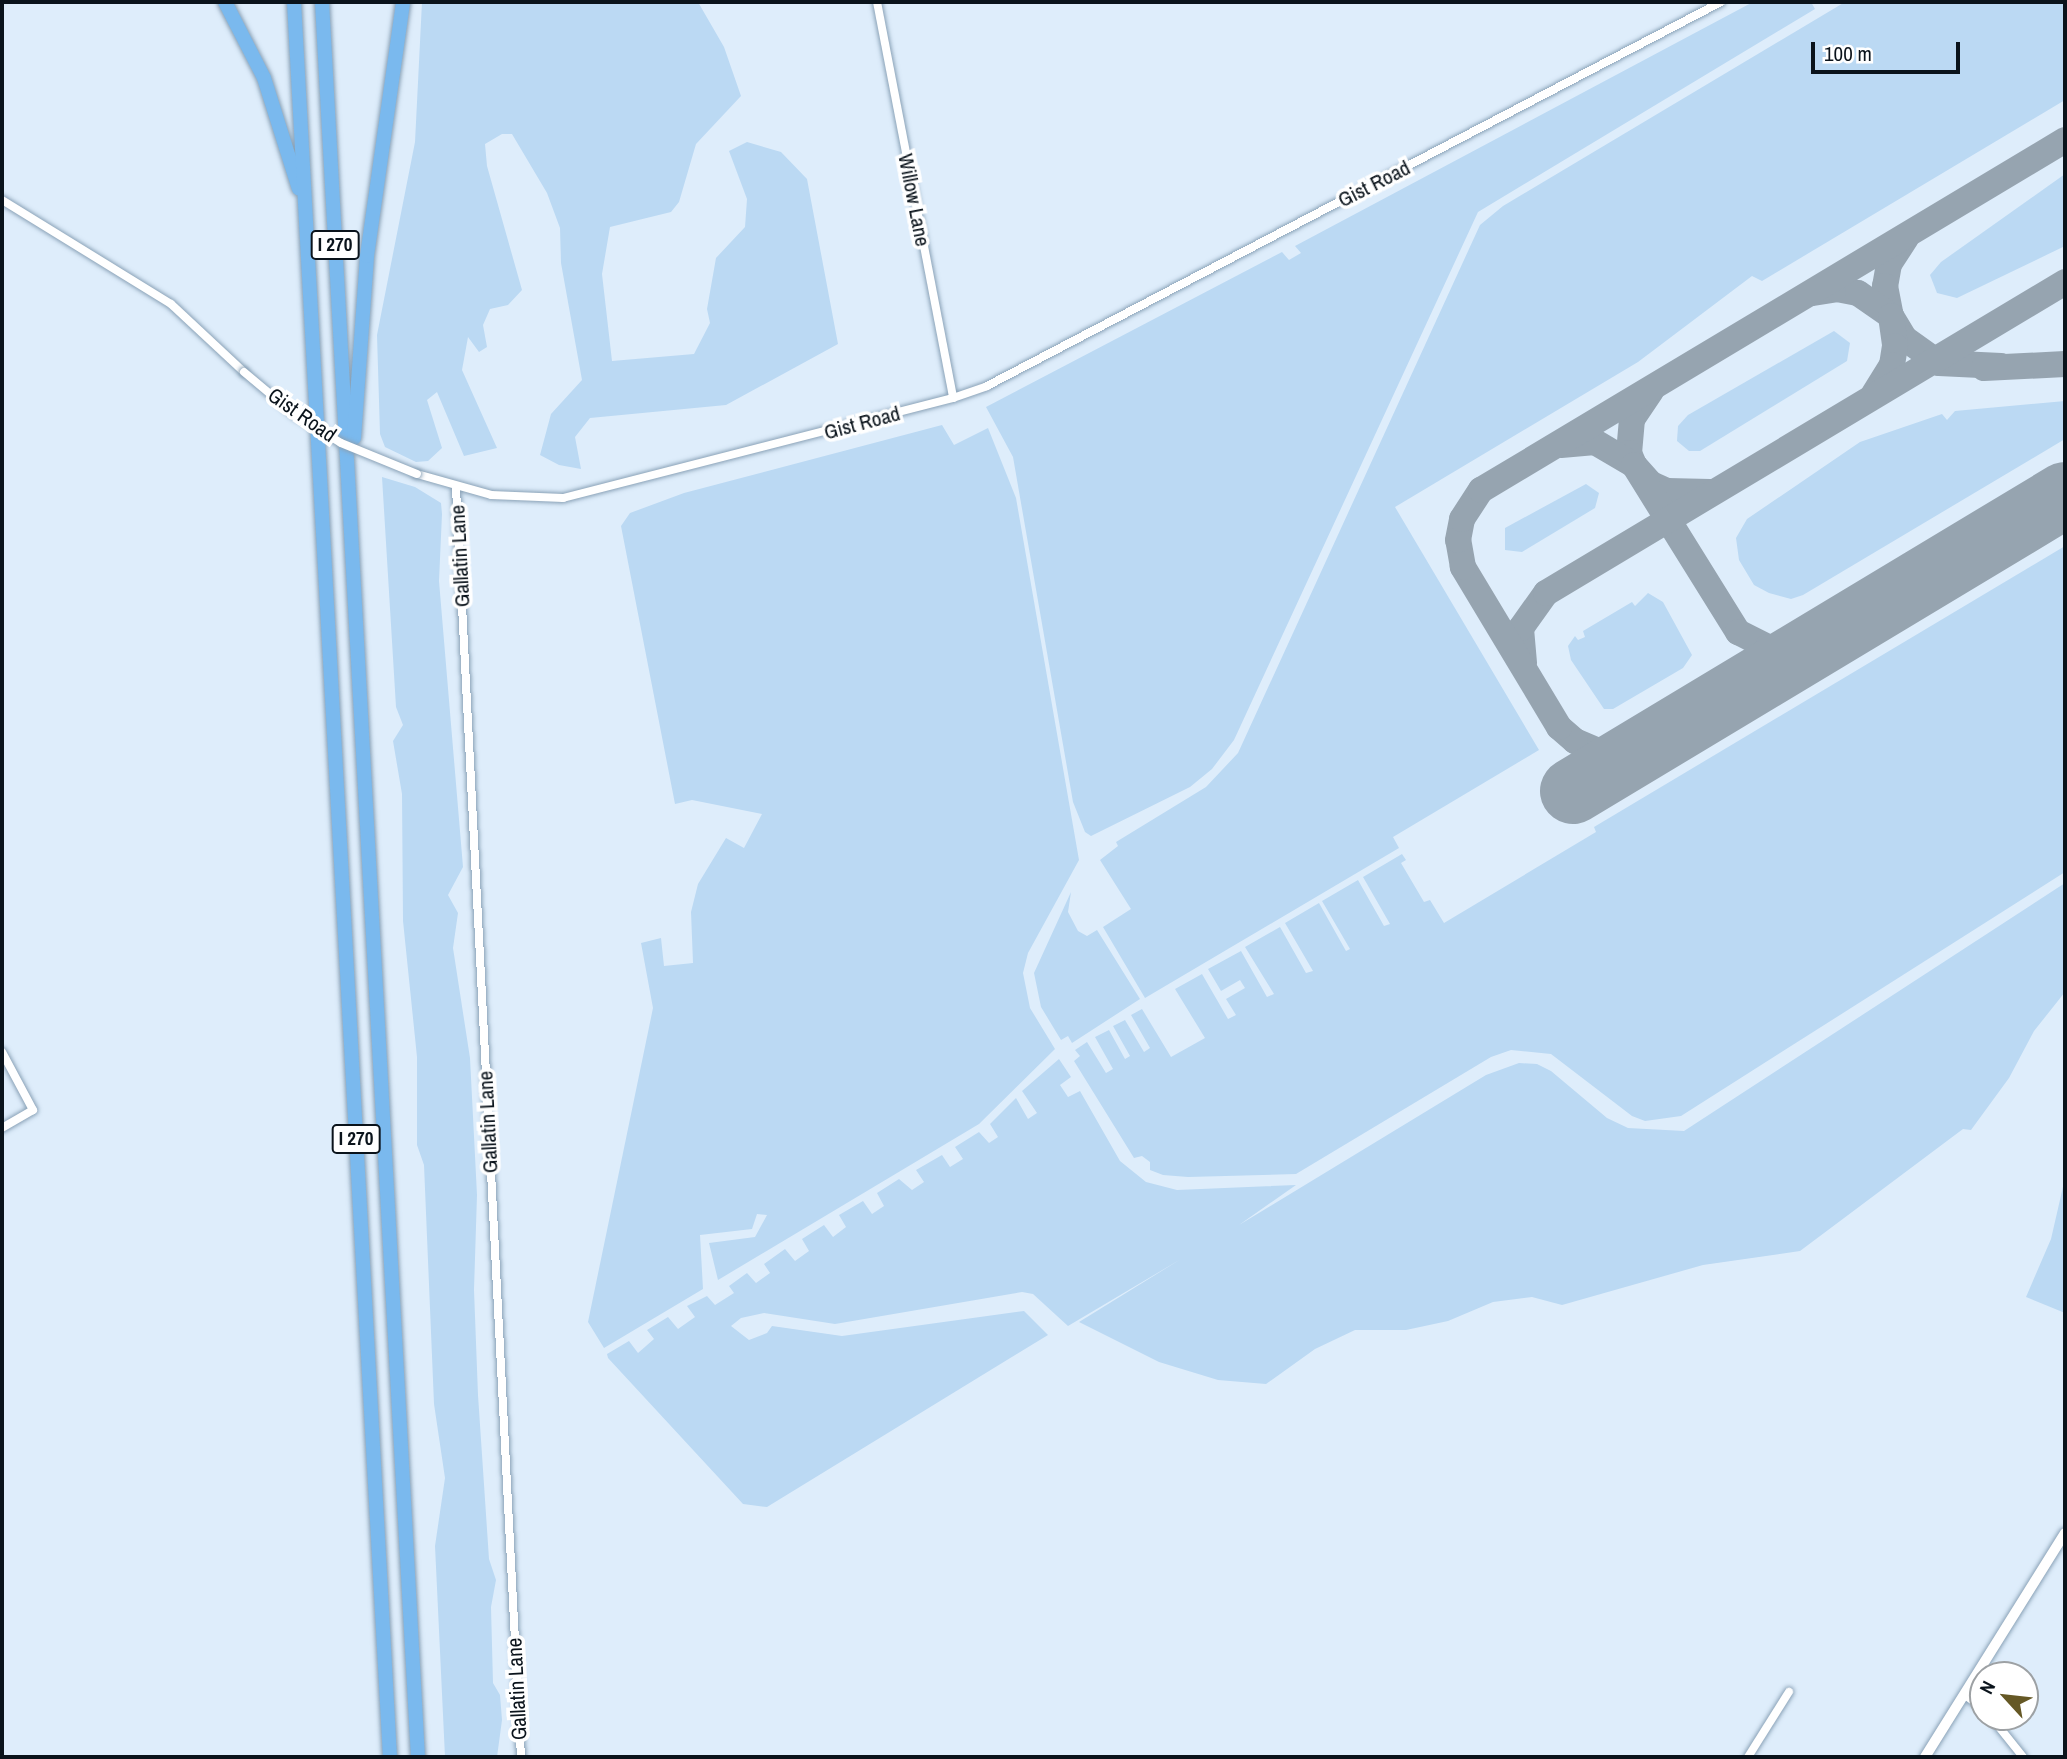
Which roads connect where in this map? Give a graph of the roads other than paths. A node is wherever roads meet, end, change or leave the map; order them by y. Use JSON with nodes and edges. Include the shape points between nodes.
{"nodes":[{"id":1,"x":225,"y":2,"type":"edge"},
{"id":2,"x":294,"y":2,"type":"edge"},
{"id":3,"x":322,"y":2,"type":"edge"},
{"id":4,"x":395,"y":2,"type":"edge"},
{"id":5,"x":402,"y":2,"type":"edge"},
{"id":6,"x":877,"y":2,"type":"edge"},
{"id":7,"x":1721,"y":2,"type":"edge"},
{"id":8,"x":395,"y":44,"type":"junction"},
{"id":9,"x":2,"y":200,"type":"edge"},
{"id":10,"x":305,"y":209,"type":"junction"},
{"id":11,"x":953,"y":398,"type":"junction"},
{"id":12,"x":456,"y":488,"type":"junction"},
{"id":13,"x":349,"y":489,"type":"junction"},
{"id":14,"x":2,"y":1052,"type":"edge"},
{"id":15,"x":2,"y":1128,"type":"edge"},
{"id":16,"x":2065,"y":1533,"type":"edge"},
{"id":17,"x":1789,"y":1692,"type":"dead end"},
{"id":18,"x":1965,"y":1695,"type":"junction"},
{"id":19,"x":1969,"y":1698,"type":"edge"},
{"id":20,"x":2002,"y":1731,"type":"edge"},
{"id":21,"x":390,"y":1757,"type":"edge"},
{"id":22,"x":418,"y":1757,"type":"edge"},
{"id":23,"x":521,"y":1757,"type":"edge"},
{"id":24,"x":1748,"y":1757,"type":"edge"},
{"id":25,"x":1924,"y":1757,"type":"edge"},
{"id":26,"x":2023,"y":1757,"type":"edge"}],
"edges":[{"from":1,"to":10,"type":"highway","via":[[264,78]]},
{"from":2,"to":10,"type":"highway","number":"I 270"},
{"from":3,"to":13,"type":"highway","number":"I 270"},
{"from":4,"to":8,"type":"highway"},
{"from":5,"to":8,"type":"highway"},
{"from":6,"to":11,"type":"street","name":"Willow Lane"},
{"from":7,"to":11,"type":"street","name":"Gist Road","via":[[987,386]]},
{"from":8,"to":13,"type":"highway","via":[[367,256]]},
{"from":9,"to":12,"type":"street","name":"Gist Road","bridge":true,"via":[[161,297],[294,414],[341,443]]},
{"from":10,"to":21,"type":"highway","number":"I 270"},
{"from":11,"to":12,"type":"street","name":"Gist Road","via":[[563,498],[530,499]]},
{"from":12,"to":23,"type":"street","name":"Gallatin Lane"},
{"from":13,"to":22,"type":"highway","number":"I 270"},
{"from":14,"to":15,"type":"street","via":[[33,1110]]},
{"from":16,"to":18,"type":"main road"},
{"from":17,"to":24,"type":"street"},
{"from":18,"to":19,"type":"street"},
{"from":18,"to":25,"type":"main road"},
{"from":20,"to":26,"type":"street"}]}
